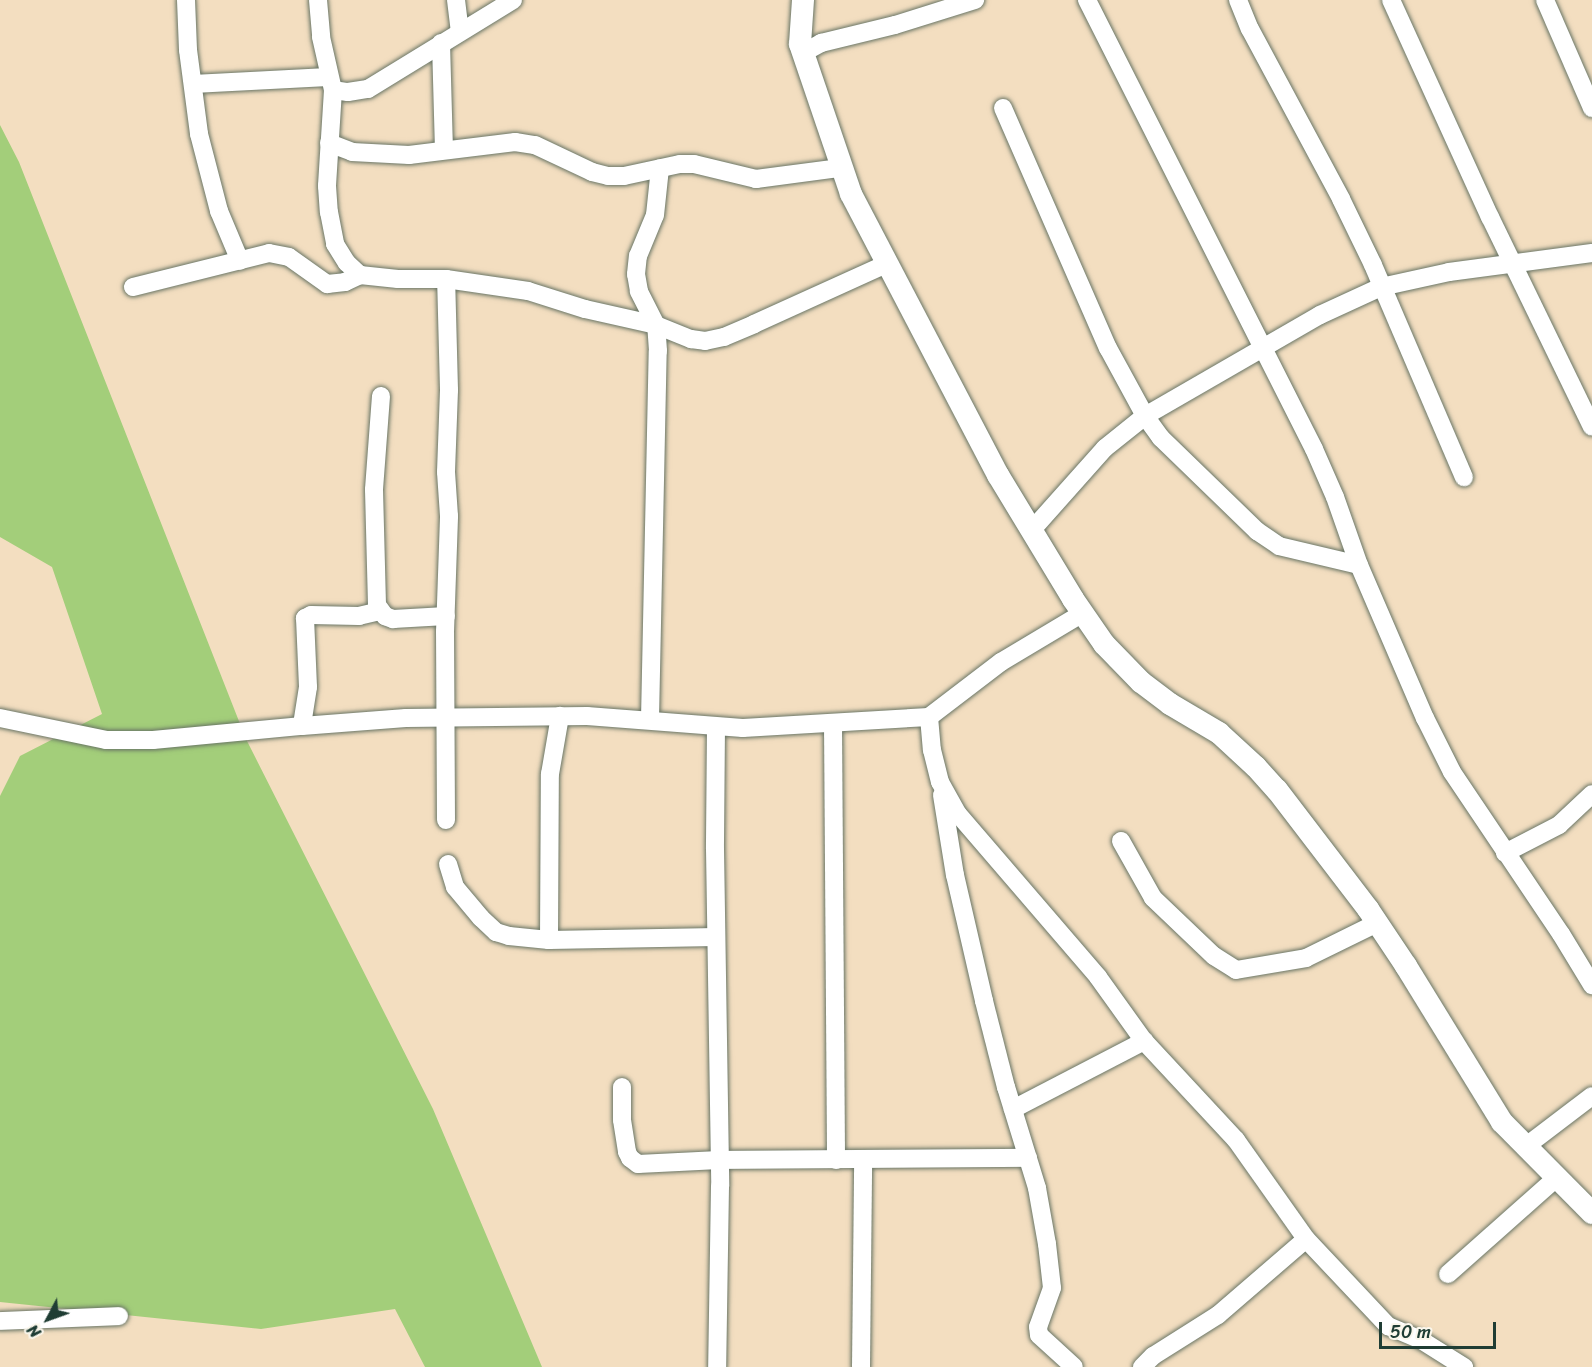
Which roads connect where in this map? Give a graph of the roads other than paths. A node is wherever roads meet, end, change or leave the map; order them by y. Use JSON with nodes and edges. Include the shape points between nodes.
{"nodes":[{"id":1,"x":186,"y":0,"type":"edge"},
{"id":2,"x":318,"y":0,"type":"edge"},
{"id":3,"x":456,"y":0,"type":"edge"},
{"id":4,"x":513,"y":0,"type":"edge"},
{"id":5,"x":803,"y":0,"type":"edge"},
{"id":6,"x":975,"y":0,"type":"edge"},
{"id":7,"x":1087,"y":0,"type":"edge"},
{"id":8,"x":1238,"y":0,"type":"edge"},
{"id":9,"x":1391,"y":0,"type":"edge"},
{"id":10,"x":1545,"y":0,"type":"edge"},
{"id":11,"x":460,"y":31,"type":"junction"},
{"id":12,"x":441,"y":43,"type":"junction"},
{"id":13,"x":803,"y":53,"type":"junction"},
{"id":14,"x":331,"y":83,"type":"junction"},
{"id":15,"x":193,"y":84,"type":"junction"},
{"id":16,"x":1003,"y":108,"type":"dead end"},
{"id":17,"x":1592,"y":108,"type":"edge"},
{"id":18,"x":329,"y":143,"type":"junction"},
{"id":19,"x":444,"y":149,"type":"junction"},
{"id":20,"x":660,"y":168,"type":"junction"},
{"id":21,"x":840,"y":168,"type":"junction"},
{"id":22,"x":1592,"y":253,"type":"edge"},
{"id":23,"x":240,"y":261,"type":"junction"},
{"id":24,"x":1514,"y":263,"type":"junction"},
{"id":25,"x":886,"y":264,"type":"junction"},
{"id":26,"x":360,"y":275,"type":"junction"},
{"id":27,"x":446,"y":279,"type":"junction"},
{"id":28,"x":134,"y":287,"type":"dead end"},
{"id":29,"x":1381,"y":287,"type":"junction"},
{"id":30,"x":656,"y":325,"type":"junction"},
{"id":31,"x":1261,"y":348,"type":"junction"},
{"id":32,"x":381,"y":396,"type":"dead end"},
{"id":33,"x":1145,"y":416,"type":"junction"},
{"id":34,"x":1592,"y":427,"type":"edge"},
{"id":35,"x":1464,"y":477,"type":"dead end"},
{"id":36,"x":1031,"y":531,"type":"junction"},
{"id":37,"x":1359,"y":565,"type":"junction"},
{"id":38,"x":380,"y":611,"type":"junction"},
{"id":39,"x":1083,"y":613,"type":"junction"},
{"id":40,"x":446,"y":616,"type":"junction"},
{"id":41,"x":560,"y":716,"type":"junction"},
{"id":42,"x":445,"y":717,"type":"junction"},
{"id":43,"x":929,"y":717,"type":"junction"},
{"id":44,"x":0,"y":718,"type":"edge"},
{"id":45,"x":650,"y":720,"type":"junction"},
{"id":46,"x":833,"y":723,"type":"junction"},
{"id":47,"x":302,"y":726,"type":"junction"},
{"id":48,"x":716,"y":727,"type":"junction"},
{"id":49,"x":940,"y":782,"type":"junction"},
{"id":50,"x":1592,"y":794,"type":"edge"},
{"id":51,"x":446,"y":819,"type":"dead end"},
{"id":52,"x":1121,"y":841,"type":"dead end"},
{"id":53,"x":1505,"y":853,"type":"junction"},
{"id":54,"x":448,"y":864,"type":"dead end"},
{"id":55,"x":1377,"y":923,"type":"junction"},
{"id":56,"x":716,"y":937,"type":"junction"},
{"id":57,"x":549,"y":940,"type":"junction"},
{"id":58,"x":1592,"y":985,"type":"edge"},
{"id":59,"x":1144,"y":1041,"type":"junction"},
{"id":60,"x":622,"y":1087,"type":"dead end"},
{"id":61,"x":1592,"y":1096,"type":"edge"},
{"id":62,"x":1012,"y":1109,"type":"junction"},
{"id":63,"x":1525,"y":1147,"type":"junction"},
{"id":64,"x":1028,"y":1158,"type":"junction"},
{"id":65,"x":836,"y":1160,"type":"junction"},
{"id":66,"x":863,"y":1160,"type":"junction"},
{"id":67,"x":718,"y":1161,"type":"junction"},
{"id":68,"x":1556,"y":1178,"type":"junction"},
{"id":69,"x":1592,"y":1213,"type":"edge"},
{"id":70,"x":1306,"y":1239,"type":"junction"},
{"id":71,"x":1448,"y":1274,"type":"dead end"},
{"id":72,"x":119,"y":1316,"type":"dead end"},
{"id":73,"x":0,"y":1322,"type":"edge"},
{"id":74,"x":717,"y":1367,"type":"edge"},
{"id":75,"x":861,"y":1367,"type":"edge"},
{"id":76,"x":1074,"y":1367,"type":"edge"},
{"id":77,"x":1142,"y":1367,"type":"edge"},
{"id":78,"x":1464,"y":1367,"type":"edge"}],
"edges":[{"from":1,"to":15,"type":"street"},
{"from":2,"to":14,"type":"street"},
{"from":3,"to":11,"type":"street"},
{"from":4,"to":11,"type":"street"},
{"from":5,"to":13,"type":"street"},
{"from":6,"to":13,"type":"street","via":[[821,43]]},
{"from":7,"to":31,"type":"street"},
{"from":8,"to":29,"type":"street","via":[[1341,199]]},
{"from":9,"to":24,"type":"street"},
{"from":10,"to":17,"type":"street"},
{"from":11,"to":12,"type":"street"},
{"from":12,"to":14,"type":"street","via":[[368,89],[348,92]]},
{"from":12,"to":19,"type":"street"},
{"from":13,"to":21,"type":"street"},
{"from":14,"to":15,"type":"street"},
{"from":14,"to":18,"type":"street"},
{"from":15,"to":23,"type":"street","via":[[199,134],[219,211]]},
{"from":16,"to":33,"type":"street","via":[[1099,327]]},
{"from":18,"to":19,"type":"street","via":[[373,155],[409,155]]},
{"from":18,"to":26,"type":"street","via":[[327,186],[335,244]]},
{"from":19,"to":20,"type":"street","via":[[515,142],[535,145],[608,176]]},
{"from":20,"to":21,"type":"street","via":[[694,164],[756,179]]},
{"from":20,"to":30,"type":"street","via":[[655,214],[638,256],[636,274],[639,291]]},
{"from":21,"to":25,"type":"street"},
{"from":22,"to":24,"type":"street"},
{"from":23,"to":26,"type":"street","via":[[281,253],[327,284]]},
{"from":23,"to":28,"type":"street"},
{"from":24,"to":29,"type":"street"},
{"from":24,"to":34,"type":"street"},
{"from":25,"to":30,"type":"street","via":[[724,337],[691,339]]},
{"from":25,"to":36,"type":"street"},
{"from":26,"to":27,"type":"street"},
{"from":27,"to":30,"type":"street","via":[[528,291]]},
{"from":27,"to":40,"type":"street"},
{"from":29,"to":31,"type":"street"},
{"from":29,"to":35,"type":"street"},
{"from":30,"to":45,"type":"street"},
{"from":31,"to":33,"type":"street"},
{"from":31,"to":37,"type":"street","via":[[1314,449]]},
{"from":32,"to":38,"type":"street","via":[[374,539],[374,587]]},
{"from":33,"to":36,"type":"street","via":[[1105,448]]},
{"from":33,"to":37,"type":"street","via":[[1161,438],[1257,531],[1279,546]]},
{"from":36,"to":39,"type":"street"},
{"from":37,"to":53,"type":"street","via":[[1452,772]]},
{"from":38,"to":40,"type":"street","via":[[393,620]]},
{"from":38,"to":47,"type":"street","via":[[359,616],[305,618],[308,687]]},
{"from":39,"to":43,"type":"street","via":[[1001,662]]},
{"from":39,"to":55,"type":"street","via":[[1104,644],[1141,682],[1219,733],[1256,766]]},
{"from":40,"to":42,"type":"street"},
{"from":41,"to":42,"type":"street"},
{"from":41,"to":45,"type":"street"},
{"from":41,"to":57,"type":"street","via":[[550,774]]},
{"from":42,"to":47,"type":"street"},
{"from":42,"to":51,"type":"street"},
{"from":43,"to":46,"type":"street"},
{"from":43,"to":49,"type":"street"},
{"from":44,"to":47,"type":"street","via":[[106,740],[153,740]]},
{"from":45,"to":48,"type":"street"},
{"from":46,"to":48,"type":"street"},
{"from":46,"to":65,"type":"street"},
{"from":48,"to":56,"type":"street"},
{"from":49,"to":59,"type":"street","via":[[958,814],[1098,977]]},
{"from":49,"to":62,"type":"street","via":[[957,887]]},
{"from":50,"to":53,"type":"street","via":[[1559,825]]},
{"from":52,"to":55,"type":"street","via":[[1158,903],[1214,956],[1236,970],[1306,958]]},
{"from":53,"to":58,"type":"street"},
{"from":54,"to":57,"type":"street","via":[[455,887],[496,932]]},
{"from":55,"to":63,"type":"street","via":[[1491,1107]]},
{"from":56,"to":57,"type":"street"},
{"from":56,"to":67,"type":"street"},
{"from":59,"to":62,"type":"street"},
{"from":59,"to":70,"type":"street","via":[[1236,1140]]},
{"from":60,"to":67,"type":"street","via":[[627,1152],[634,1162]]},
{"from":61,"to":63,"type":"street"},
{"from":62,"to":64,"type":"street"},
{"from":63,"to":68,"type":"street"},
{"from":64,"to":66,"type":"street"},
{"from":64,"to":76,"type":"street","via":[[1052,1272],[1052,1288],[1038,1327],[1039,1335]]},
{"from":65,"to":66,"type":"street"},
{"from":65,"to":67,"type":"street"},
{"from":66,"to":75,"type":"street"},
{"from":67,"to":74,"type":"street"},
{"from":68,"to":69,"type":"street"},
{"from":68,"to":71,"type":"street"},
{"from":70,"to":77,"type":"street","via":[[1218,1315]]},
{"from":70,"to":78,"type":"street","via":[[1388,1326],[1421,1340]]},
{"from":72,"to":73,"type":"street"}]}
